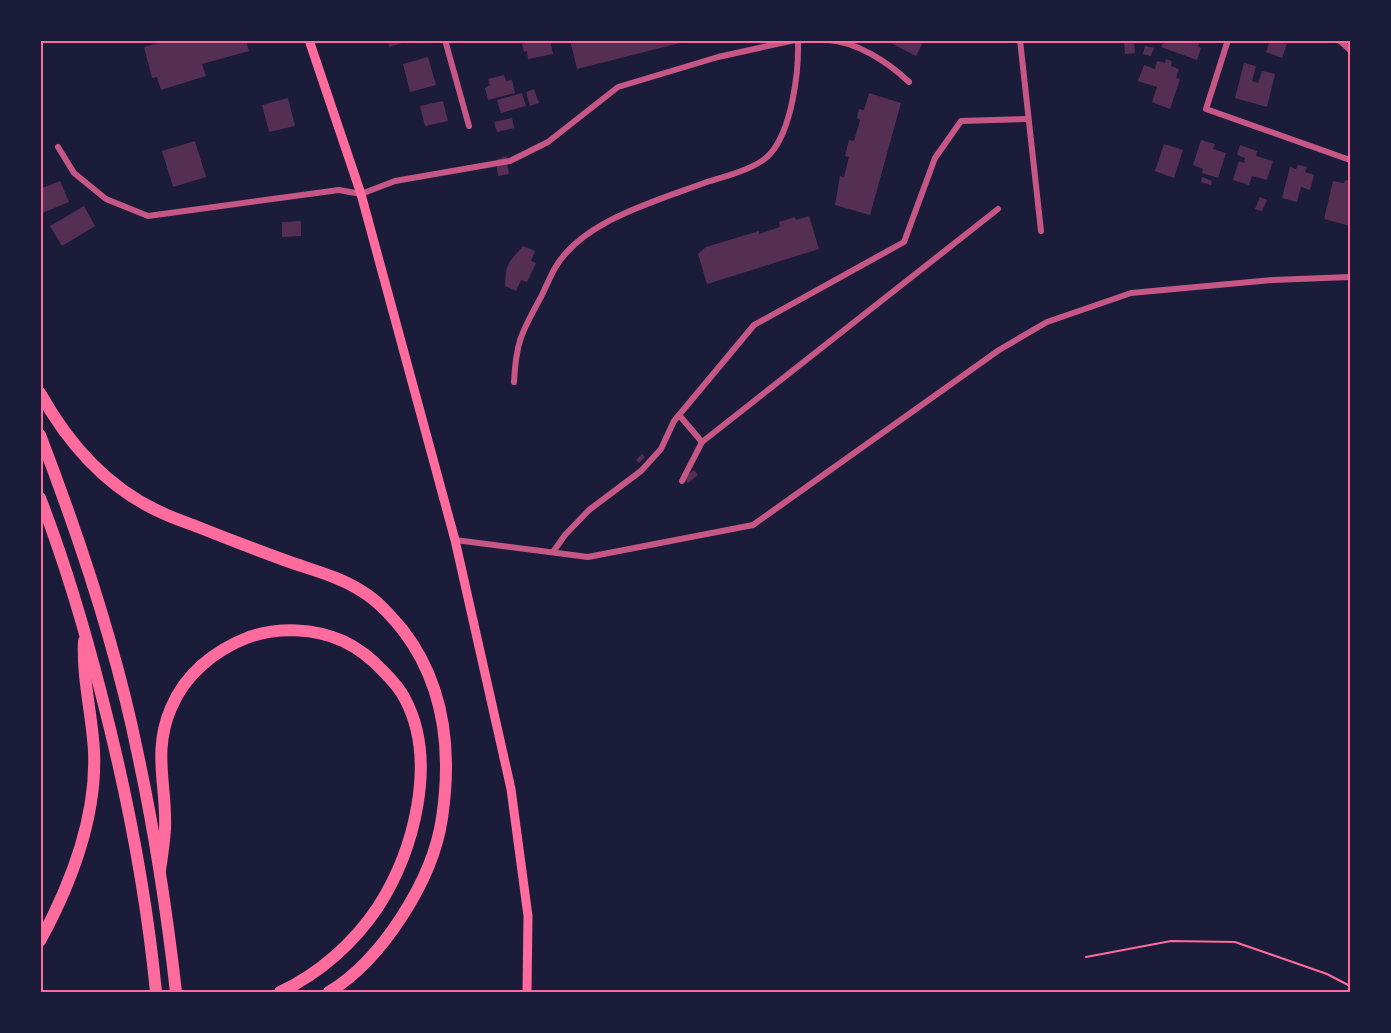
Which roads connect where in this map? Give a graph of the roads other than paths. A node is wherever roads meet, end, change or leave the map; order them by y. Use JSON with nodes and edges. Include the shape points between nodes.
{"nodes":[{"id":1,"x":309,"y":40,"type":"edge"},
{"id":2,"x":446,"y":40,"type":"edge"},
{"id":3,"x":796,"y":40,"type":"edge"},
{"id":4,"x":826,"y":40,"type":"edge"},
{"id":5,"x":1020,"y":40,"type":"edge"},
{"id":6,"x":1227,"y":40,"type":"edge"},
{"id":7,"x":1339,"y":40,"type":"edge"},
{"id":8,"x":1350,"y":50,"type":"edge"},
{"id":9,"x":909,"y":82,"type":"dead end"},
{"id":10,"x":1028,"y":119,"type":"junction"},
{"id":11,"x":469,"y":126,"type":"dead end"},
{"id":12,"x":57,"y":147,"type":"dead end"},
{"id":13,"x":1350,"y":159,"type":"edge"},
{"id":14,"x":361,"y":194,"type":"junction"},
{"id":15,"x":998,"y":209,"type":"dead end"},
{"id":16,"x":1041,"y":231,"type":"dead end"},
{"id":17,"x":1350,"y":277,"type":"edge"},
{"id":18,"x":514,"y":382,"type":"dead end"},
{"id":19,"x":40,"y":393,"type":"edge"},
{"id":20,"x":679,"y":415,"type":"junction"},
{"id":21,"x":40,"y":435,"type":"edge"},
{"id":22,"x":702,"y":442,"type":"junction"},
{"id":23,"x":682,"y":481,"type":"dead end"},
{"id":24,"x":40,"y":498,"type":"edge"},
{"id":25,"x":455,"y":540,"type":"junction"},
{"id":26,"x":553,"y":552,"type":"junction"},
{"id":27,"x":85,"y":631,"type":"junction"},
{"id":28,"x":160,"y":870,"type":"junction"},
{"id":29,"x":40,"y":940,"type":"edge"},
{"id":30,"x":156,"y":993,"type":"edge"},
{"id":31,"x":176,"y":993,"type":"edge"},
{"id":32,"x":280,"y":993,"type":"edge"},
{"id":33,"x":329,"y":993,"type":"edge"},
{"id":34,"x":527,"y":993,"type":"edge"}],
"edges":[{"from":1,"to":14,"type":"main road"},
{"from":2,"to":11,"type":"street"},
{"from":3,"to":14,"type":"street","via":[[718,57],[618,87],[548,142],[510,161],[395,181]]},
{"from":3,"to":18,"type":"street","via":[[799,61],[793,97],[781,135],[770,154],[753,165],[640,206],[575,245],[555,267],[524,326]]},
{"from":4,"to":9,"type":"street","via":[[860,48]]},
{"from":5,"to":10,"type":"street"},
{"from":6,"to":13,"type":"street","via":[[1206,109]]},
{"from":7,"to":8,"type":"street"},
{"from":10,"to":16,"type":"street"},
{"from":10,"to":20,"type":"street","via":[[961,121],[934,158],[904,242],[754,325]]},
{"from":12,"to":14,"type":"street","via":[[74,173],[106,199],[148,216],[339,190]]},
{"from":14,"to":25,"type":"main road"},
{"from":15,"to":22,"type":"street"},
{"from":17,"to":26,"type":"street","via":[[1131,293],[1047,322],[999,350],[753,525],[588,558]]},
{"from":19,"to":33,"type":"highway","via":[[81,455],[117,486],[156,510],[362,591],[392,618],[423,660],[445,732],[446,792],[438,837],[418,886],[389,934],[363,965]]},
{"from":20,"to":22,"type":"street"},
{"from":20,"to":26,"type":"street","via":[[661,448],[641,471],[590,510]]},
{"from":21,"to":28,"type":"highway","via":[[91,576],[112,650],[138,754]]},
{"from":22,"to":23,"type":"street"},
{"from":24,"to":27,"type":"highway"},
{"from":25,"to":26,"type":"street"},
{"from":25,"to":34,"type":"main road","via":[[511,789],[528,916]]},
{"from":27,"to":29,"type":"highway","via":[[82,665],[94,753],[89,807],[69,878]]},
{"from":27,"to":30,"type":"highway","via":[[135,837]]},
{"from":28,"to":31,"type":"highway"},
{"from":28,"to":32,"type":"highway","via":[[165,828],[160,770],[164,727],[177,694],[196,670],[219,652],[257,634],[296,631],[332,636],[352,645],[393,681],[416,728],[420,776],[405,855],[392,884],[358,932],[324,965]]}]}
